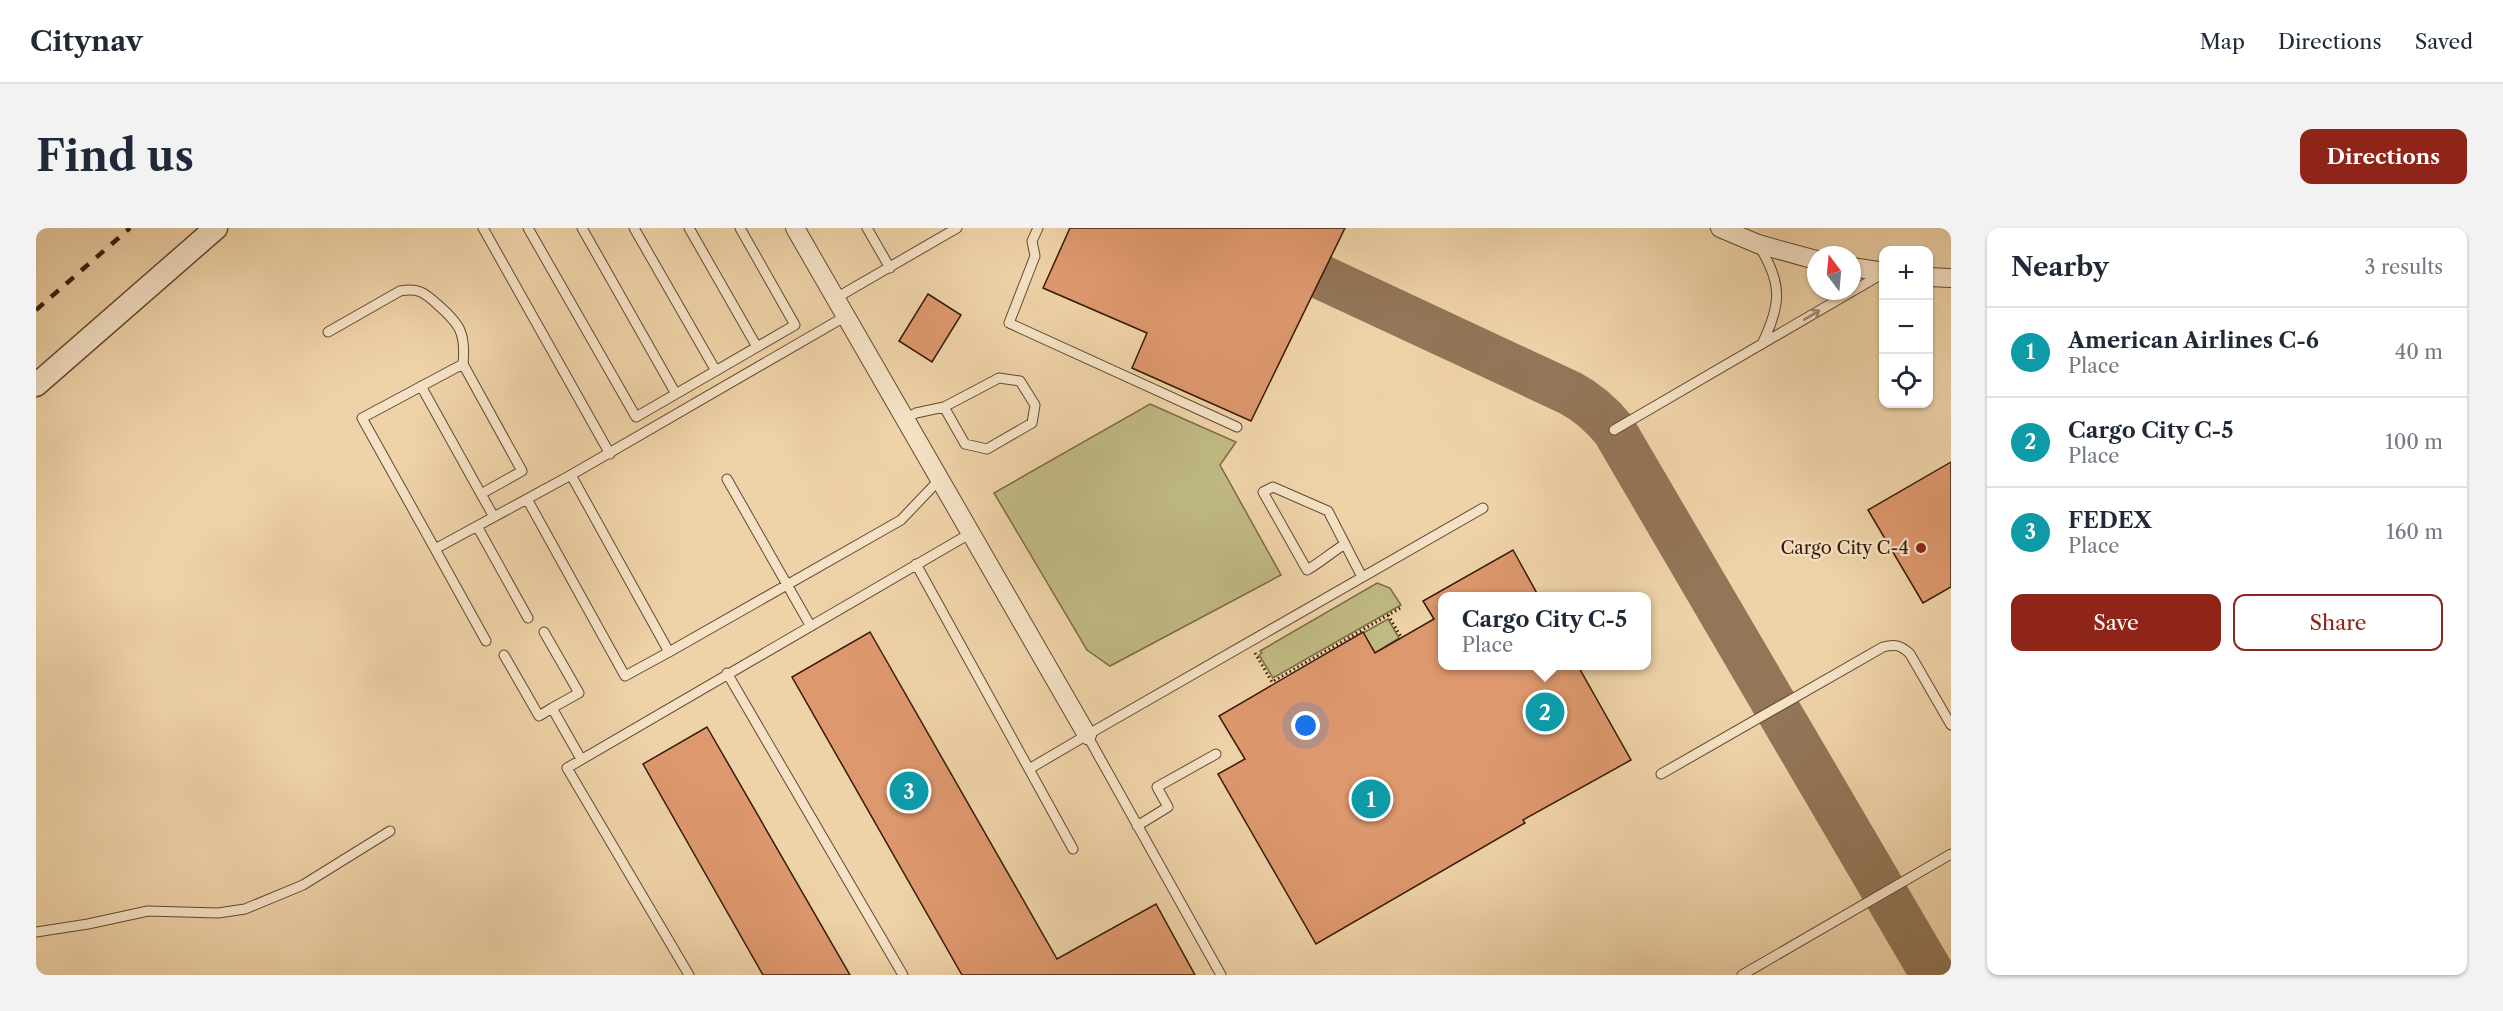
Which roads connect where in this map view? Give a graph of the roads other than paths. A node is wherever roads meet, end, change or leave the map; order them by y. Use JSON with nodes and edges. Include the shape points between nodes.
{"nodes":[{"id":1,"x":216,"y":228,"type":"edge"},
{"id":2,"x":483,"y":228,"type":"edge"},
{"id":3,"x":528,"y":228,"type":"edge"},
{"id":4,"x":582,"y":228,"type":"edge"},
{"id":5,"x":634,"y":228,"type":"edge"},
{"id":6,"x":689,"y":228,"type":"edge"},
{"id":7,"x":740,"y":228,"type":"edge"},
{"id":8,"x":795,"y":228,"type":"edge"},
{"id":9,"x":867,"y":228,"type":"edge"},
{"id":10,"x":957,"y":228,"type":"edge"},
{"id":11,"x":1038,"y":228,"type":"edge"},
{"id":12,"x":1720,"y":228,"type":"edge"},
{"id":13,"x":1758,"y":244,"type":"junction"},
{"id":14,"x":1807,"y":258,"type":"edge"},
{"id":15,"x":890,"y":268,"type":"junction"},
{"id":16,"x":1861,"y":268,"type":"edge"},
{"id":17,"x":1879,"y":271,"type":"edge"},
{"id":18,"x":1879,"y":275,"type":"edge"},
{"id":19,"x":1933,"y":277,"type":"edge"},
{"id":20,"x":1951,"y":278,"type":"edge"},
{"id":21,"x":836,"y":298,"type":"junction"},
{"id":22,"x":846,"y":316,"type":"junction"},
{"id":23,"x":328,"y":332,"type":"dead end"},
{"id":24,"x":1762,"y":344,"type":"junction"},
{"id":25,"x":757,"y":348,"type":"junction"},
{"id":26,"x":463,"y":364,"type":"junction"},
{"id":27,"x":716,"y":371,"type":"junction"},
{"id":28,"x":36,"y":385,"type":"edge"},
{"id":29,"x":421,"y":387,"type":"junction"},
{"id":30,"x":676,"y":394,"type":"junction"},
{"id":31,"x":944,"y":407,"type":"junction"},
{"id":32,"x":905,"y":419,"type":"junction"},
{"id":33,"x":1238,"y":427,"type":"dead end"},
{"id":34,"x":1614,"y":430,"type":"dead end"},
{"id":35,"x":610,"y":454,"type":"junction"},
{"id":36,"x":571,"y":475,"type":"junction"},
{"id":37,"x":727,"y":479,"type":"dead end"},
{"id":38,"x":939,"y":479,"type":"junction"},
{"id":39,"x":481,"y":494,"type":"junction"},
{"id":40,"x":527,"y":499,"type":"junction"},
{"id":41,"x":1483,"y":508,"type":"dead end"},
{"id":42,"x":494,"y":517,"type":"junction"},
{"id":43,"x":477,"y":526,"type":"junction"},
{"id":44,"x":971,"y":533,"type":"junction"},
{"id":45,"x":1345,"y":544,"type":"junction"},
{"id":46,"x":435,"y":549,"type":"junction"},
{"id":47,"x":916,"y":564,"type":"junction"},
{"id":48,"x":1362,"y":577,"type":"junction"},
{"id":49,"x":786,"y":585,"type":"junction"},
{"id":50,"x":528,"y":618,"type":"dead end"},
{"id":51,"x":810,"y":626,"type":"junction"},
{"id":52,"x":544,"y":632,"type":"dead end"},
{"id":53,"x":486,"y":641,"type":"dead end"},
{"id":54,"x":669,"y":652,"type":"junction"},
{"id":55,"x":504,"y":655,"type":"dead end"},
{"id":56,"x":727,"y":673,"type":"junction"},
{"id":57,"x":552,"y":708,"type":"junction"},
{"id":58,"x":1951,"y":725,"type":"edge"},
{"id":59,"x":1087,"y":735,"type":"junction"},
{"id":60,"x":1216,"y":754,"type":"dead end"},
{"id":61,"x":581,"y":759,"type":"junction"},
{"id":62,"x":1029,"y":769,"type":"junction"},
{"id":63,"x":1661,"y":774,"type":"dead end"},
{"id":64,"x":1137,"y":826,"type":"junction"},
{"id":65,"x":390,"y":831,"type":"dead end"},
{"id":66,"x":1073,"y":849,"type":"dead end"},
{"id":67,"x":1951,"y":854,"type":"edge"},
{"id":68,"x":36,"y":932,"type":"edge"},
{"id":69,"x":688,"y":975,"type":"edge"},
{"id":70,"x":903,"y":975,"type":"edge"},
{"id":71,"x":1221,"y":975,"type":"edge"},
{"id":72,"x":1742,"y":975,"type":"edge"}],
"edges":[{"from":1,"to":28,"type":"street"},
{"from":2,"to":35,"type":"lane"},
{"from":3,"to":30,"type":"lane","via":[[636,417]]},
{"from":4,"to":30,"type":"lane"},
{"from":5,"to":27,"type":"lane"},
{"from":6,"to":25,"type":"lane"},
{"from":7,"to":25,"type":"lane","via":[[795,325]]},
{"from":8,"to":21,"type":"street"},
{"from":9,"to":15,"type":"lane"},
{"from":10,"to":15,"type":"lane"},
{"from":11,"to":33,"type":"lane","via":[[1032,241],[1035,256],[1009,323]]},
{"from":12,"to":13,"type":"street"},
{"from":13,"to":14,"type":"street"},
{"from":13,"to":24,"type":"lane","via":[[1771,269],[1777,295],[1774,319]]},
{"from":15,"to":21,"type":"lane"},
{"from":16,"to":17,"type":"street"},
{"from":24,"to":18,"type":"lane","one_way":true},
{"from":19,"to":20,"type":"street"},
{"from":21,"to":22,"type":"street"},
{"from":22,"to":32,"type":"street"},
{"from":22,"to":35,"type":"lane"},
{"from":23,"to":26,"type":"lane","via":[[400,291],[423,291],[457,321],[464,348]]},
{"from":24,"to":34,"type":"lane"},
{"from":25,"to":27,"type":"lane"},
{"from":26,"to":29,"type":"lane"},
{"from":26,"to":39,"type":"lane","via":[[522,471]]},
{"from":27,"to":30,"type":"lane"},
{"from":29,"to":39,"type":"lane"},
{"from":29,"to":46,"type":"lane","via":[[362,418]]},
{"from":31,"to":31,"type":"lane","via":[[999,378],[1020,381],[1035,405],[1032,423],[987,448],[965,444]]},
{"from":31,"to":32,"type":"lane"},
{"from":32,"to":38,"type":"street"},
{"from":35,"to":36,"type":"lane"},
{"from":36,"to":40,"type":"lane"},
{"from":36,"to":54,"type":"lane"},
{"from":37,"to":49,"type":"lane"},
{"from":38,"to":44,"type":"street"},
{"from":38,"to":49,"type":"lane","via":[[902,520]]},
{"from":39,"to":42,"type":"lane"},
{"from":40,"to":42,"type":"lane"},
{"from":40,"to":54,"type":"lane","via":[[626,676]]},
{"from":41,"to":48,"type":"lane"},
{"from":42,"to":43,"type":"lane"},
{"from":43,"to":46,"type":"lane"},
{"from":43,"to":50,"type":"lane"},
{"from":44,"to":47,"type":"lane"},
{"from":44,"to":59,"type":"street"},
{"from":45,"to":45,"type":"lane","via":[[1328,511],[1273,487],[1263,492],[1307,570]]},
{"from":45,"to":48,"type":"lane"},
{"from":46,"to":53,"type":"lane"},
{"from":47,"to":51,"type":"lane"},
{"from":47,"to":62,"type":"lane"},
{"from":48,"to":59,"type":"lane"},
{"from":49,"to":51,"type":"lane"},
{"from":49,"to":54,"type":"lane"},
{"from":51,"to":56,"type":"lane"},
{"from":52,"to":57,"type":"lane","via":[[579,693]]},
{"from":55,"to":57,"type":"lane","via":[[539,716]]},
{"from":56,"to":61,"type":"lane"},
{"from":56,"to":70,"type":"lane"},
{"from":57,"to":61,"type":"lane"},
{"from":58,"to":63,"type":"lane","via":[[1910,654],[1891,645]]},
{"from":59,"to":62,"type":"lane"},
{"from":59,"to":64,"type":"lane"},
{"from":60,"to":64,"type":"lane","via":[[1157,787],[1168,807]]},
{"from":61,"to":69,"type":"lane","via":[[567,768]]},
{"from":62,"to":66,"type":"lane"},
{"from":64,"to":71,"type":"lane"},
{"from":65,"to":68,"type":"lane","via":[[303,885],[245,909],[148,911]]},
{"from":67,"to":72,"type":"lane"}]}
